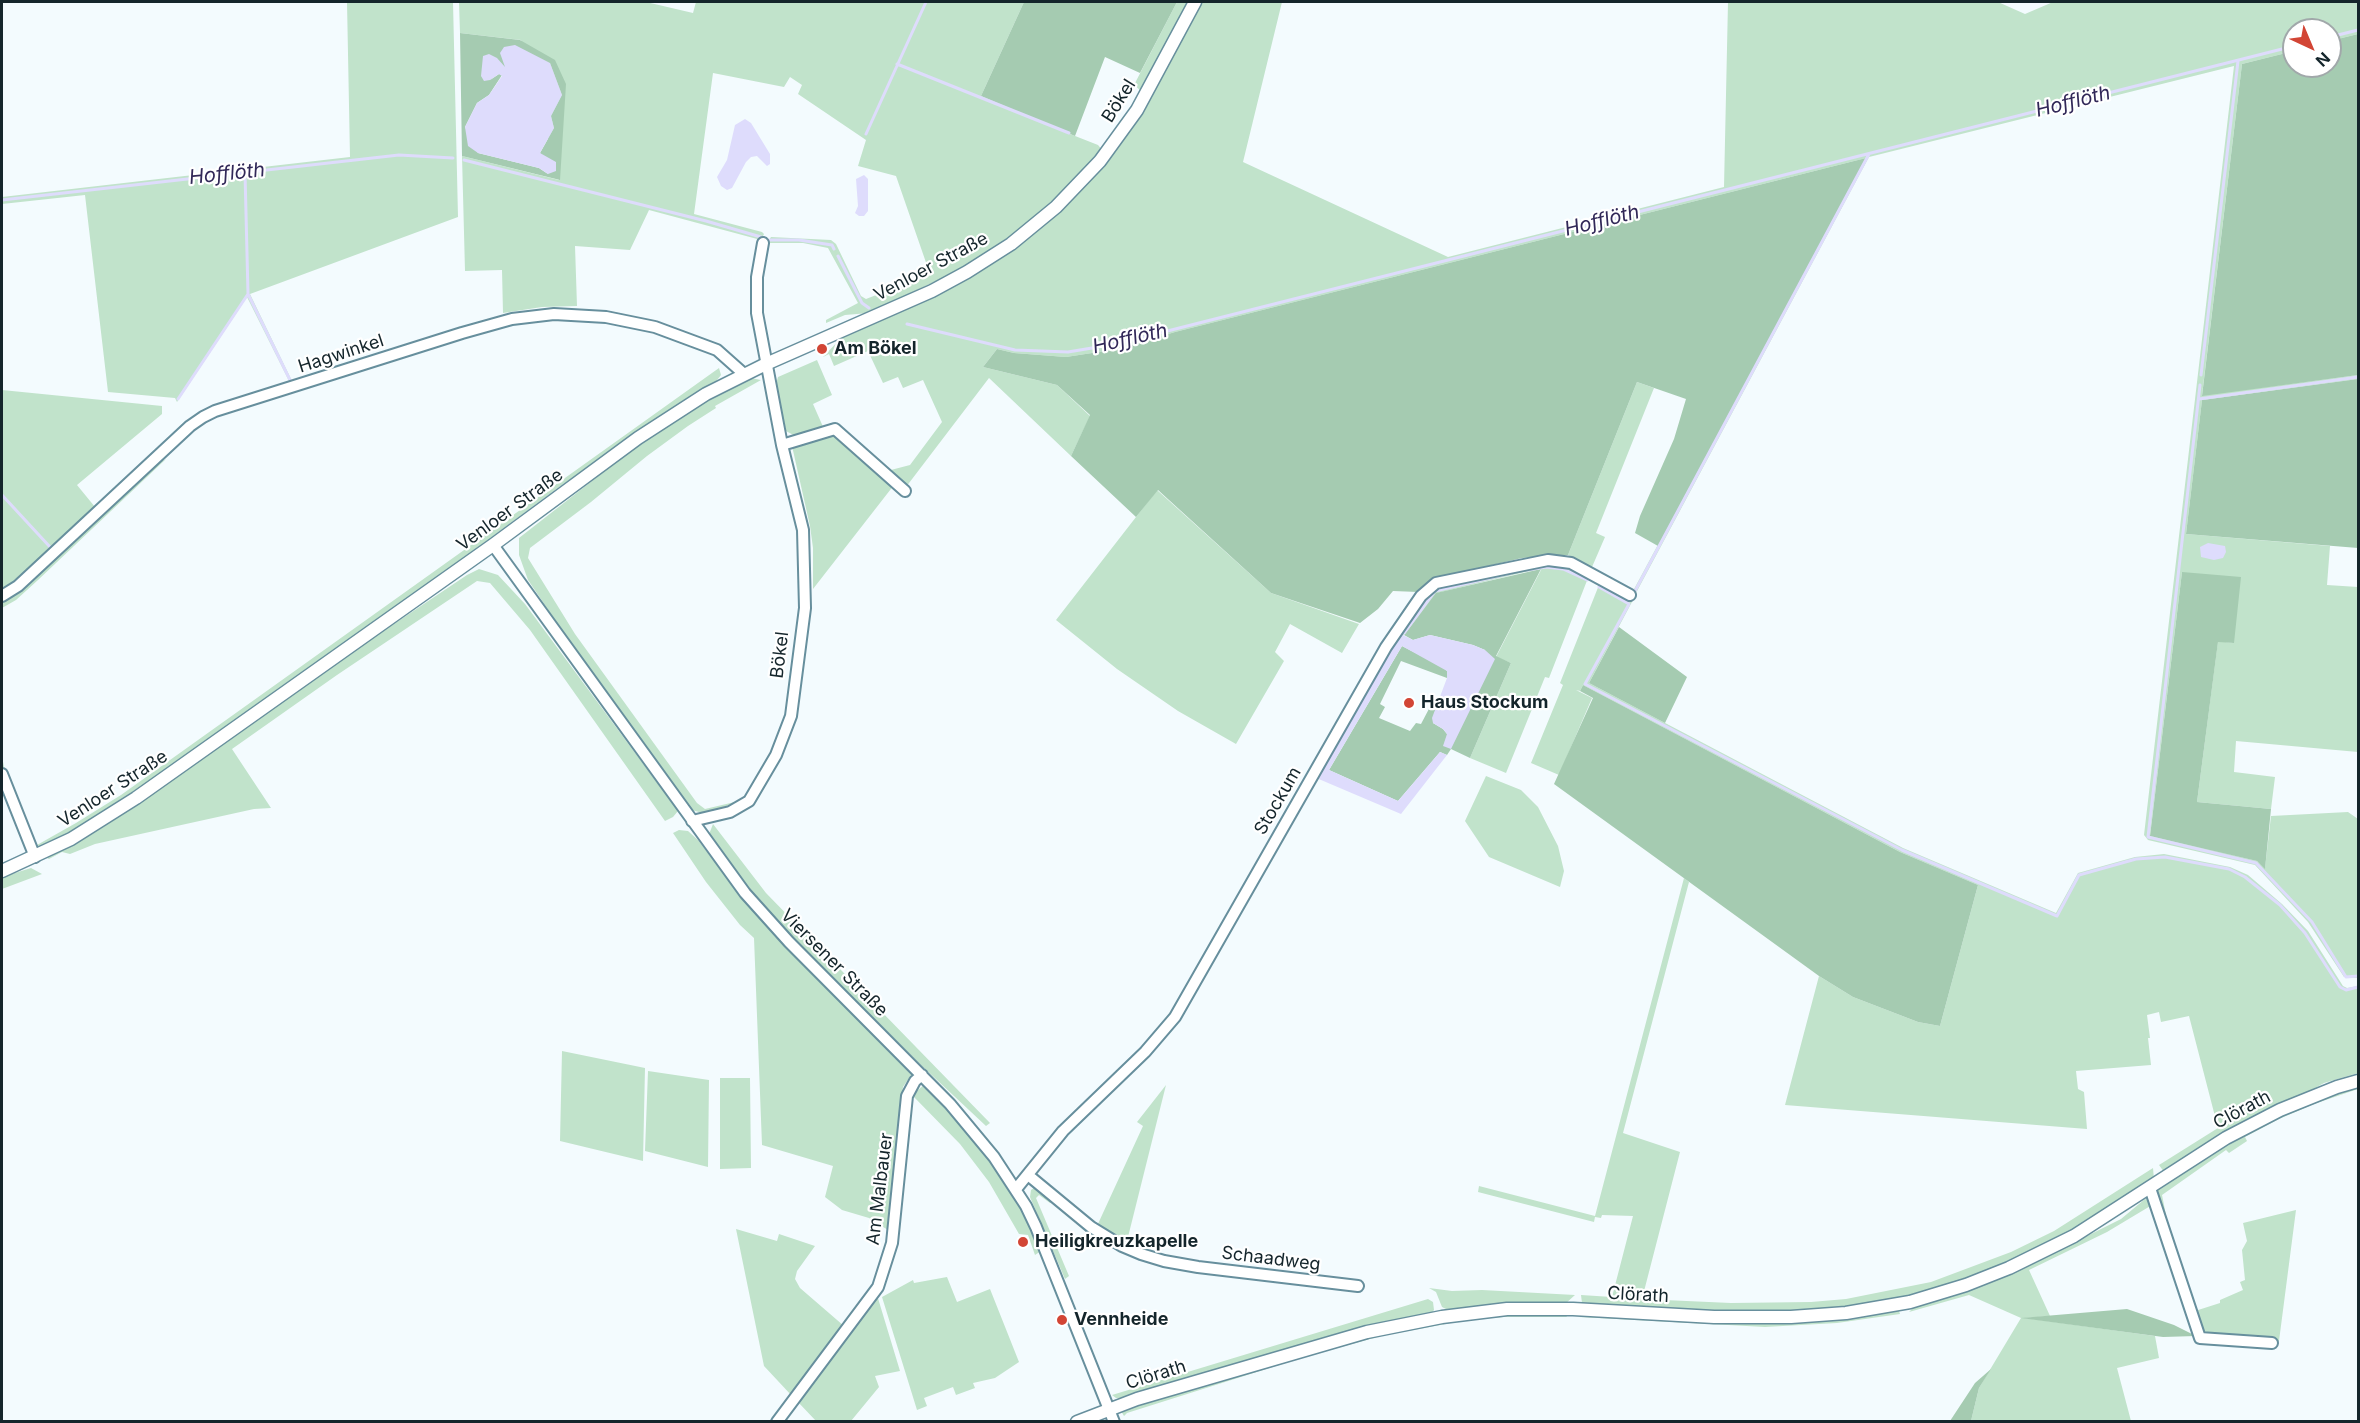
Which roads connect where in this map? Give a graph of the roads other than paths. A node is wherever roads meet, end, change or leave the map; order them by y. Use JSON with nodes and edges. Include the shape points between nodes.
{"nodes":[{"id":1,"x":1196,"y":2,"type":"edge"},
{"id":2,"x":1056,"y":207,"type":"joint"},
{"id":3,"x":763,"y":243,"type":"dead end"},
{"id":4,"x":766,"y":364,"type":"junction"},
{"id":5,"x":744,"y":374,"type":"junction"},
{"id":6,"x":782,"y":445,"type":"junction"},
{"id":7,"x":905,"y":491,"type":"dead end"},
{"id":8,"x":493,"y":545,"type":"junction"},
{"id":9,"x":2,"y":596,"type":"edge"},
{"id":10,"x":1630,"y":596,"type":"dead end"},
{"id":11,"x":2,"y":774,"type":"edge"},
{"id":12,"x":692,"y":821,"type":"junction"},
{"id":13,"x":35,"y":857,"type":"junction"},
{"id":14,"x":2,"y":871,"type":"edge"},
{"id":15,"x":922,"y":1075,"type":"junction"},
{"id":16,"x":2358,"y":1081,"type":"edge"},
{"id":17,"x":1028,"y":1175,"type":"junction"},
{"id":18,"x":2150,"y":1188,"type":"junction"},
{"id":19,"x":1016,"y":1189,"type":"junction"},
{"id":20,"x":1358,"y":1286,"type":"dead end"},
{"id":21,"x":2272,"y":1343,"type":"dead end"},
{"id":22,"x":1108,"y":1409,"type":"junction"},
{"id":23,"x":777,"y":1422,"type":"edge"},
{"id":24,"x":1077,"y":1422,"type":"edge"},
{"id":25,"x":1114,"y":1422,"type":"edge"}],
"edges":[{"from":1,"to":2,"type":"main road","name":"Bökel","via":[[1137,110],[1100,161]]},
{"from":2,"to":4,"type":"main road","name":"Venloer Straße","via":[[1011,244],[967,272]]},
{"from":3,"to":4,"type":"street","name":"Bökel","via":[[756,300]]},
{"from":4,"to":5,"type":"main road","name":"Venloer Straße"},
{"from":4,"to":6,"type":"street","name":"Bökel"},
{"from":5,"to":8,"type":"main road","name":"Venloer Straße","via":[[638,438]]},
{"from":5,"to":9,"type":"street","name":"Hagwinkel","via":[[717,350],[655,327],[606,317],[554,314],[512,319],[462,333],[203,417],[18,586]]},
{"from":6,"to":7,"type":"street","via":[[835,429]]},
{"from":6,"to":12,"type":"street","name":"Bökel","via":[[803,530],[805,608],[791,716],[776,755],[749,801],[730,812]]},
{"from":8,"to":12,"type":"street","name":"Viersener Straße"},
{"from":8,"to":13,"type":"main road","name":"Venloer Straße","via":[[136,798]]},
{"from":10,"to":17,"type":"street","name":"Stockum","via":[[1571,563],[1548,560],[1436,583],[1421,596],[1374,667],[1175,1017],[1145,1052],[1063,1131]]},
{"from":11,"to":13,"type":"street"},
{"from":12,"to":15,"type":"street","name":"Viersener Straße","via":[[762,913]]},
{"from":13,"to":14,"type":"main road","name":"Venloer Straße"},
{"from":15,"to":19,"type":"street","name":"Viersener Straße","via":[[977,1135]]},
{"from":15,"to":23,"type":"street","name":"Am Malbauer","via":[[908,1096],[892,1243],[878,1287]]},
{"from":16,"to":18,"type":"main road","name":"Clörath","via":[[2280,1110],[2226,1138]]},
{"from":17,"to":19,"type":"street","name":"Stockum"},
{"from":17,"to":20,"type":"street","name":"Schaadweg","via":[[1091,1227],[1141,1254],[1198,1267]]},
{"from":18,"to":21,"type":"street","via":[[2200,1338]]},
{"from":18,"to":22,"type":"main road","name":"Clörath","via":[[2074,1236],[2009,1268],[1910,1302],[1791,1317],[1507,1309],[1442,1317],[1367,1332]]},
{"from":19,"to":22,"type":"street","name":"Viersener Straße","via":[[1048,1255]]},
{"from":22,"to":24,"type":"main road"},
{"from":22,"to":25,"type":"street","name":"Viersener Straße"}]}
